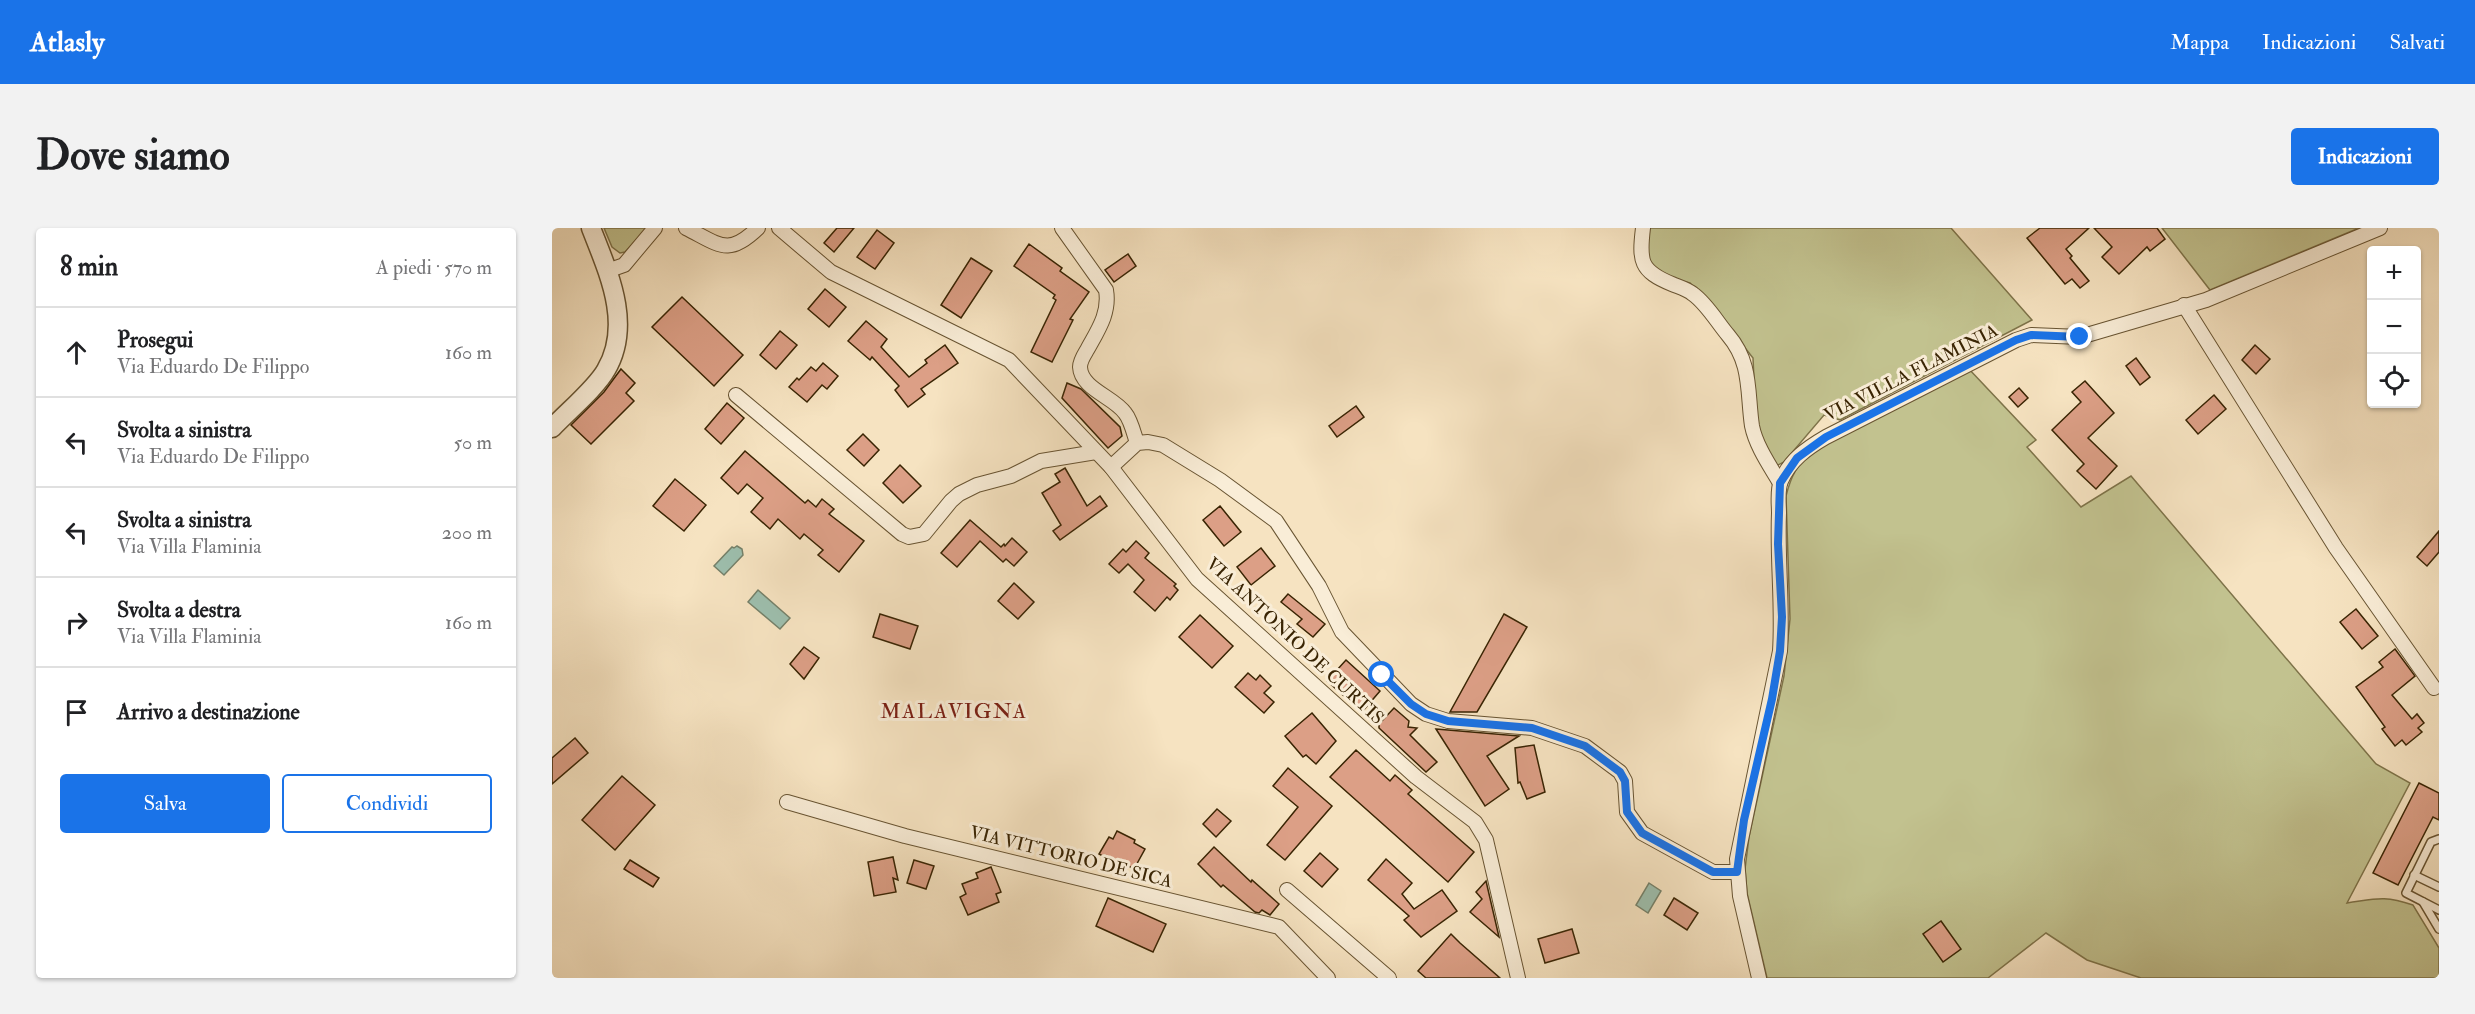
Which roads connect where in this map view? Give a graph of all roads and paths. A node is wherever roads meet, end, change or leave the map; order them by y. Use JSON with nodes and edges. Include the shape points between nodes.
{"nodes":[{"id":1,"x":591,"y":228,"type":"edge"},
{"id":2,"x":656,"y":228,"type":"edge"},
{"id":3,"x":686,"y":228,"type":"edge"},
{"id":4,"x":758,"y":228,"type":"edge"},
{"id":5,"x":779,"y":228,"type":"edge"},
{"id":6,"x":1062,"y":228,"type":"edge"},
{"id":7,"x":1643,"y":228,"type":"edge"},
{"id":8,"x":2380,"y":228,"type":"edge"},
{"id":9,"x":607,"y":271,"type":"junction"},
{"id":10,"x":2184,"y":305,"type":"junction"},
{"id":11,"x":736,"y":395,"type":"dead end"},
{"id":12,"x":552,"y":428,"type":"edge"},
{"id":13,"x":1137,"y":443,"type":"junction"},
{"id":14,"x":1096,"y":452,"type":"junction"},
{"id":15,"x":1111,"y":467,"type":"junction"},
{"id":16,"x":1780,"y":483,"type":"junction"},
{"id":17,"x":2434,"y":688,"type":"dead end"},
{"id":18,"x":787,"y":801,"type":"dead end"},
{"id":19,"x":2439,"y":839,"type":"edge"},
{"id":20,"x":1737,"y":872,"type":"junction"},
{"id":21,"x":2414,"y":875,"type":"junction"},
{"id":22,"x":2439,"y":887,"type":"edge"},
{"id":23,"x":1287,"y":890,"type":"dead end"},
{"id":24,"x":2423,"y":902,"type":"junction"},
{"id":25,"x":2439,"y":910,"type":"edge"},
{"id":26,"x":2439,"y":929,"type":"edge"},
{"id":27,"x":1328,"y":978,"type":"edge"},
{"id":28,"x":1389,"y":978,"type":"edge"},
{"id":29,"x":1518,"y":978,"type":"edge"},
{"id":30,"x":1759,"y":978,"type":"edge"}],
"edges":[{"from":1,"to":9,"type":"street"},
{"from":2,"to":9,"type":"street","via":[[624,265]]},
{"from":3,"to":4,"type":"street","via":[[723,246],[744,242]]},
{"from":5,"to":14,"type":"street","name":"VIA ANTONIO DE CURTIS","via":[[831,272],[1009,360]]},
{"from":6,"to":13,"type":"street","via":[[1106,290],[1108,302],[1104,321],[1082,359],[1083,377],[1127,414]]},
{"from":7,"to":16,"type":"street","via":[[1640,256],[1644,266],[1652,275],[1701,300],[1739,349],[1748,375],[1752,427]]},
{"from":8,"to":10,"type":"street","name":"VIA VILLA FLAMINIA","via":[[2206,300]]},
{"from":9,"to":12,"type":"street","via":[[617,301],[618,330],[612,358],[605,372]]},
{"from":10,"to":16,"type":"street","name":"VIA VILLA FLAMINIA","via":[[2080,337],[2031,335],[2016,340],[1826,437],[1797,458]]},
{"from":10,"to":17,"type":"street","via":[[2336,548]]},
{"from":11,"to":14,"type":"street","via":[[909,537],[924,534],[959,494],[977,485],[1011,476],[1041,461]]},
{"from":13,"to":15,"type":"street"},
{"from":13,"to":20,"type":"street","via":[[1148,442],[1173,451],[1276,521],[1319,586],[1342,632],[1411,704],[1448,721],[1532,728],[1585,746],[1620,772],[1625,781],[1627,812],[1642,833],[1713,872]]},
{"from":14,"to":15,"type":"street","name":"VIA ANTONIO DE CURTIS"},
{"from":15,"to":29,"type":"street","name":"VIA ANTONIO DE CURTIS","via":[[1197,579],[1416,777],[1474,822],[1486,840]]},
{"from":16,"to":20,"type":"street","via":[[1780,651],[1744,820]]},
{"from":18,"to":27,"type":"street","name":"VIA VITTORIO DE SICA","via":[[905,836],[1279,927]]},
{"from":19,"to":21,"type":"lane","via":[[2431,842]]},
{"from":20,"to":30,"type":"street"},
{"from":21,"to":22,"type":"lane"},
{"from":21,"to":24,"type":"lane","via":[[2406,893]]},
{"from":23,"to":28,"type":"street"},
{"from":24,"to":25,"type":"lane"},
{"from":24,"to":26,"type":"lane"}]}
